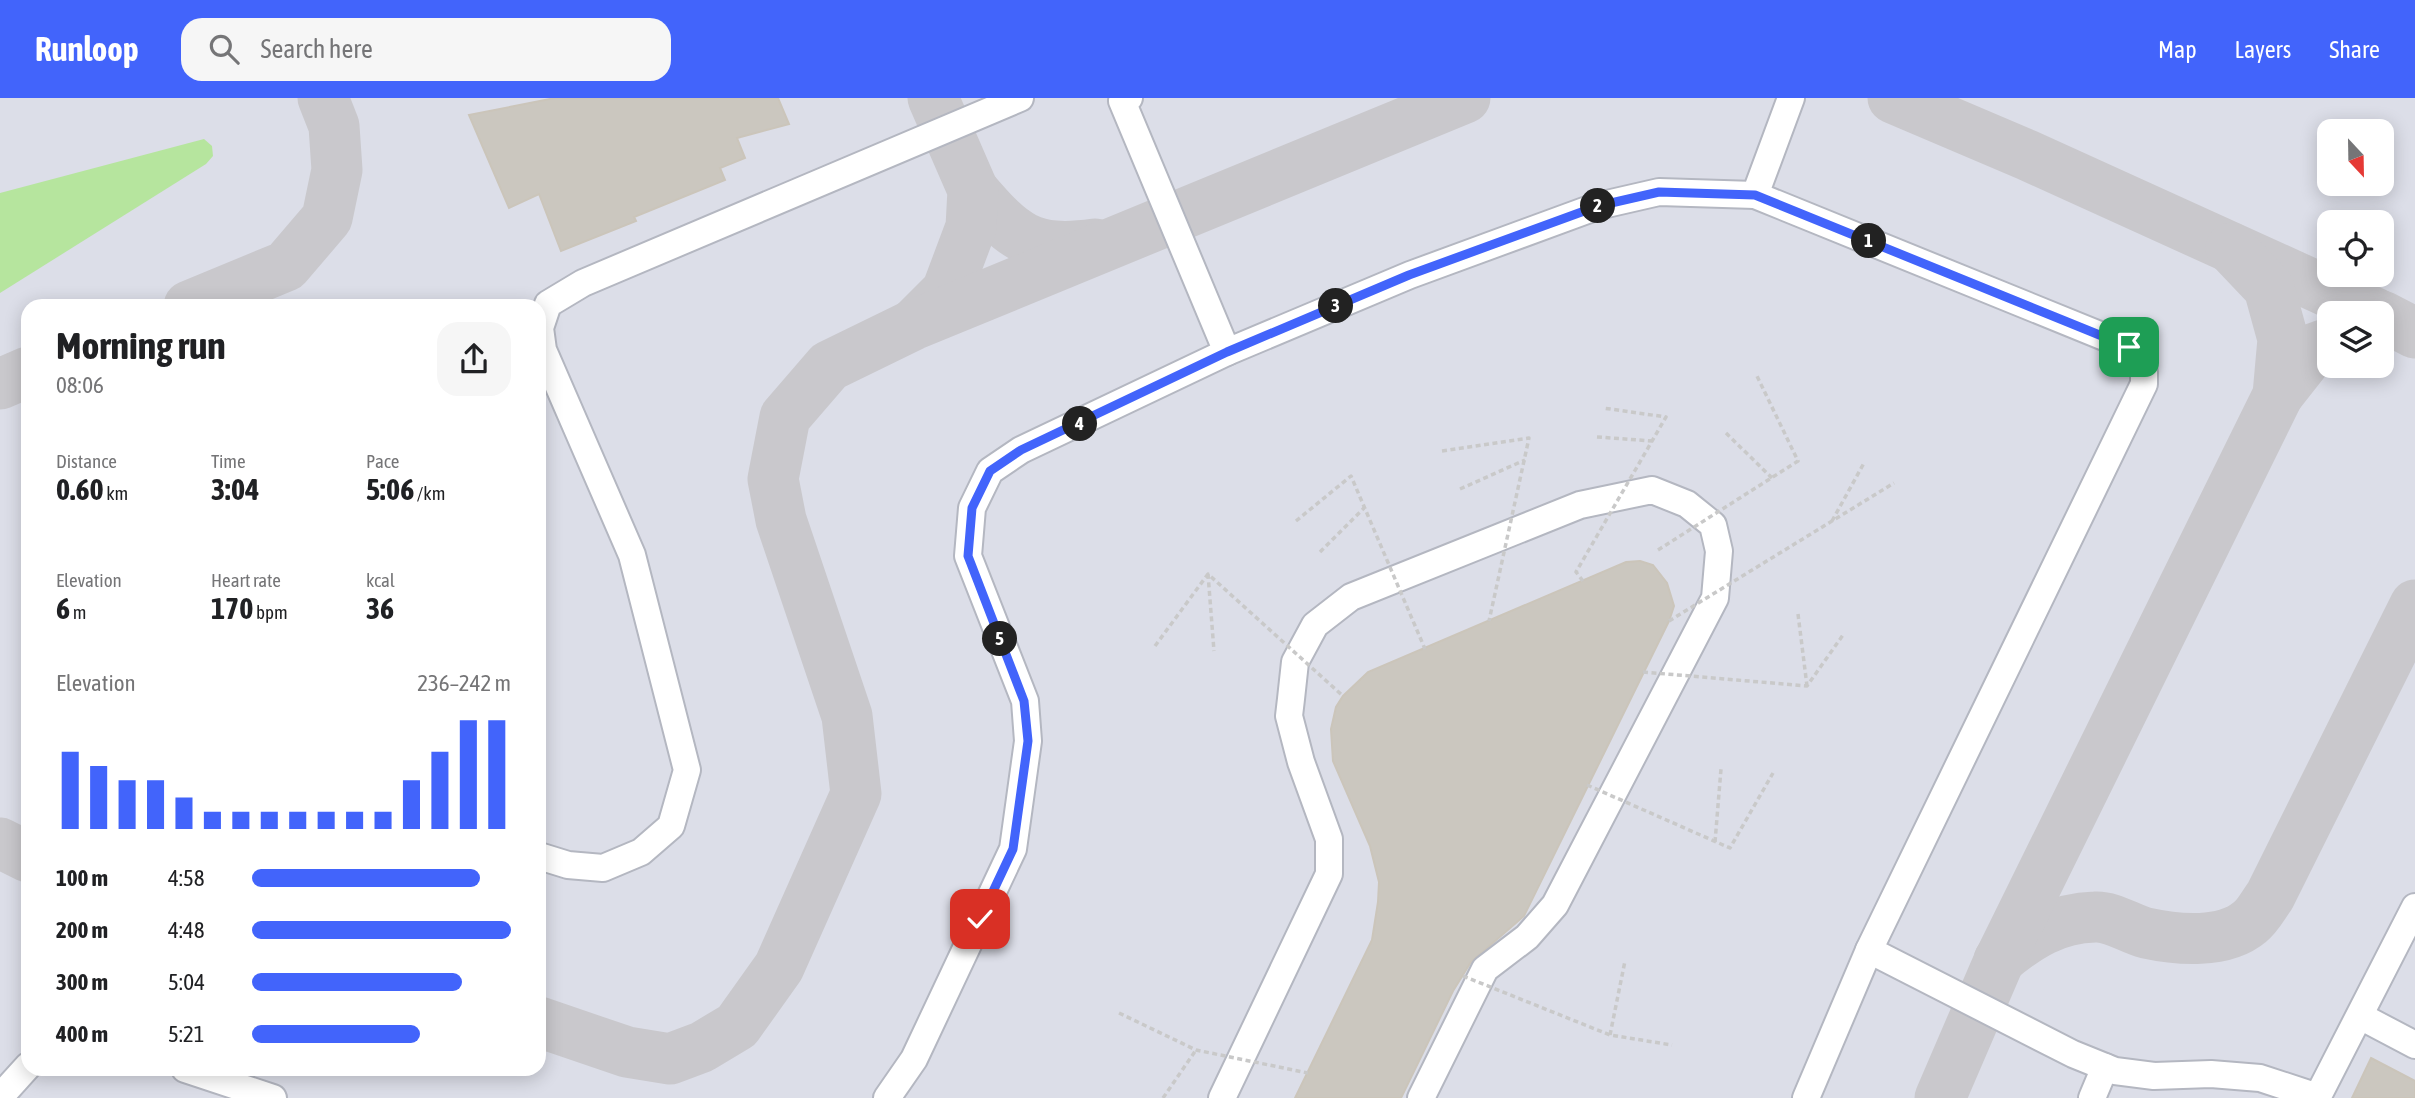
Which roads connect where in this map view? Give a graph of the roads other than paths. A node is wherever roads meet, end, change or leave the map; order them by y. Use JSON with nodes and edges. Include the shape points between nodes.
{"nodes":[{"id":1,"x":1020,"y":98,"type":"edge"},
{"id":2,"x":1791,"y":98,"type":"edge"},
{"id":3,"x":1121,"y":99,"type":"edge"},
{"id":4,"x":1755,"y":195,"type":"junction"},
{"id":5,"x":546,"y":305,"type":"edge"},
{"id":6,"x":1227,"y":352,"type":"junction"},
{"id":7,"x":546,"y":362,"type":"edge"},
{"id":8,"x":546,"y":858,"type":"edge"},
{"id":9,"x":2415,"y":907,"type":"edge"},
{"id":10,"x":1869,"y":950,"type":"junction"},
{"id":11,"x":2360,"y":1016,"type":"junction"},
{"id":12,"x":2415,"y":1045,"type":"edge"},
{"id":13,"x":2105,"y":1067,"type":"junction"},
{"id":14,"x":21,"y":1074,"type":"edge"},
{"id":15,"x":206,"y":1076,"type":"edge"},
{"id":16,"x":0,"y":1097,"type":"edge"},
{"id":17,"x":274,"y":1098,"type":"edge"},
{"id":18,"x":887,"y":1098,"type":"edge"},
{"id":19,"x":1222,"y":1098,"type":"edge"},
{"id":20,"x":1421,"y":1098,"type":"edge"},
{"id":21,"x":1806,"y":1098,"type":"edge"},
{"id":22,"x":2092,"y":1098,"type":"edge"},
{"id":23,"x":2318,"y":1098,"type":"edge"}],
"edges":[{"from":1,"to":5,"type":"lane","via":[[583,283]]},
{"from":2,"to":4,"type":"lane"},
{"from":3,"to":6,"type":"lane"},
{"from":4,"to":6,"type":"lane","via":[[1659,192],[1598,206],[1409,275]]},
{"from":4,"to":10,"type":"lane","via":[[2129,347],[2144,372],[2144,384]]},
{"from":6,"to":18,"type":"lane","via":[[1021,450],[990,471],[972,508],[968,556],[1024,701],[1028,741],[1023,783],[1013,849],[914,1059]]},
{"from":7,"to":8,"type":"lane","via":[[632,555],[687,770],[671,826],[641,852],[603,868]]},
{"from":9,"to":11,"type":"lane"},
{"from":10,"to":13,"type":"lane"},
{"from":10,"to":21,"type":"lane"},
{"from":11,"to":12,"type":"lane"},
{"from":11,"to":23,"type":"lane"},
{"from":13,"to":22,"type":"lane"},
{"from":13,"to":23,"type":"lane","via":[[2154,1076],[2260,1078]]},
{"from":14,"to":16,"type":"lane"},
{"from":15,"to":17,"type":"lane"},
{"from":19,"to":20,"type":"lane","via":[[1329,874],[1329,839],[1289,716],[1295,662],[1315,625],[1352,597],[1580,505],[1653,490],[1687,504],[1713,525],[1719,551],[1715,598],[1555,905],[1527,937],[1485,969]]}]}
